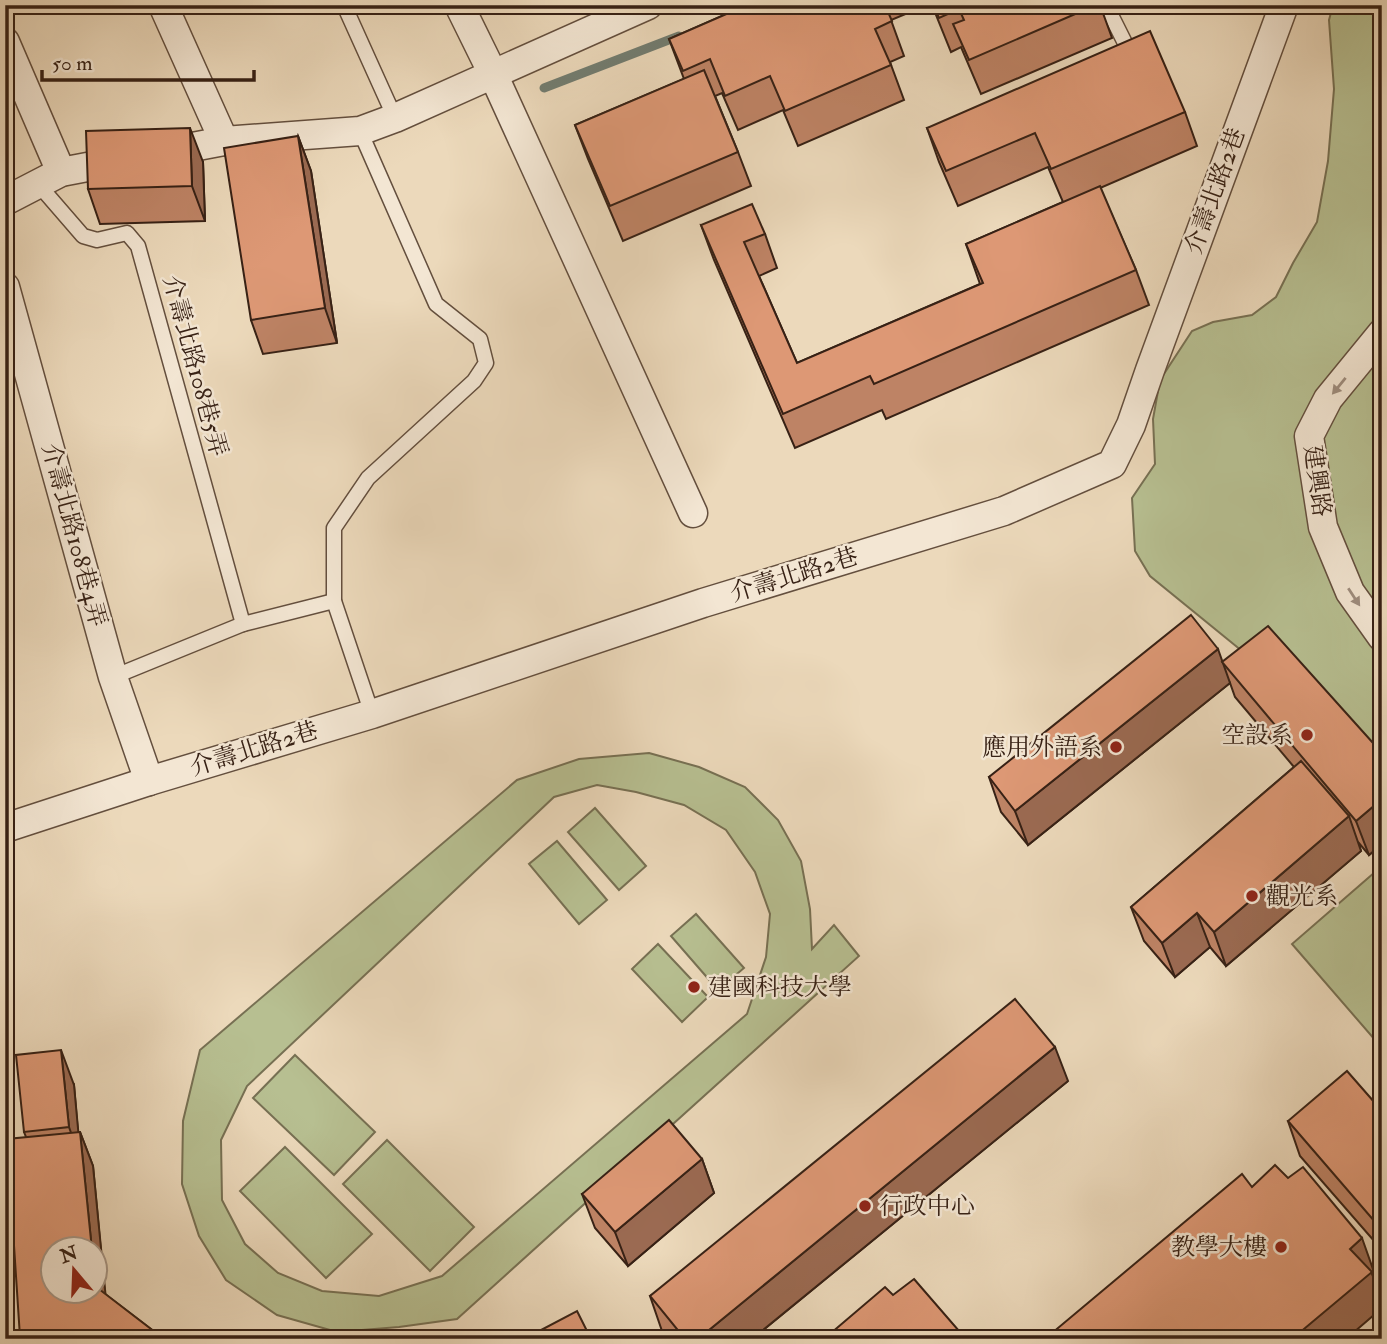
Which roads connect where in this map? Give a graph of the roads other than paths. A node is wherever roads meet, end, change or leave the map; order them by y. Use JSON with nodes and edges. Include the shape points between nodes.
{"nodes":[{"id":1,"x":163,"y":5,"type":"edge"},
{"id":2,"x":344,"y":5,"type":"edge"},
{"id":3,"x":459,"y":5,"type":"edge"},
{"id":4,"x":648,"y":5,"type":"edge"},
{"id":5,"x":1107,"y":5,"type":"edge"},
{"id":6,"x":1284,"y":5,"type":"edge"},
{"id":7,"x":5,"y":42,"type":"edge"},
{"id":8,"x":1138,"y":69,"type":"edge"},
{"id":9,"x":493,"y":74,"type":"junction"},
{"id":10,"x":394,"y":118,"type":"junction"},
{"id":11,"x":360,"y":131,"type":"junction"},
{"id":12,"x":225,"y":141,"type":"junction"},
{"id":13,"x":49,"y":178,"type":"junction"},
{"id":14,"x":5,"y":201,"type":"edge"},
{"id":15,"x":5,"y":287,"type":"edge"},
{"id":16,"x":1382,"y":333,"type":"edge"},
{"id":17,"x":693,"y":513,"type":"dead end"},
{"id":18,"x":334,"y":601,"type":"junction"},
{"id":19,"x":243,"y":624,"type":"junction"},
{"id":20,"x":1382,"y":637,"type":"edge"},
{"id":21,"x":113,"y":677,"type":"junction"},
{"id":22,"x":372,"y":714,"type":"junction"},
{"id":23,"x":149,"y":781,"type":"junction"},
{"id":24,"x":5,"y":828,"type":"edge"}],
"edges":[{"from":1,"to":12,"type":"street"},
{"from":2,"to":10,"type":"lane"},
{"from":3,"to":9,"type":"street"},
{"from":4,"to":9,"type":"street"},
{"from":5,"to":8,"type":"lane"},
{"from":6,"to":22,"type":"street","name":"介壽北路2巷","via":[[1131,425],[1112,464],[1004,511],[703,603]]},
{"from":7,"to":13,"type":"street"},
{"from":9,"to":10,"type":"street"},
{"from":9,"to":17,"type":"street"},
{"from":10,"to":11,"type":"street"},
{"from":11,"to":12,"type":"street"},
{"from":11,"to":18,"type":"lane","via":[[436,304],[480,339],[486,363],[474,382],[368,478],[334,528]]},
{"from":12,"to":13,"type":"street"},
{"from":13,"to":14,"type":"street"},
{"from":13,"to":19,"type":"lane","name":"介壽北路108巷5弄","via":[[83,236],[97,240],[127,233],[138,246]]},
{"from":15,"to":21,"type":"street","name":"介壽北路108巷4弄"},
{"from":16,"to":20,"type":"street","name":"建興路","one_way":true,"via":[[1328,399],[1309,436],[1323,527],[1350,592]]},
{"from":18,"to":19,"type":"lane"},
{"from":18,"to":22,"type":"lane"},
{"from":19,"to":21,"type":"lane"},
{"from":21,"to":23,"type":"street","name":"介壽北路108巷4弄"},
{"from":22,"to":23,"type":"street","name":"介壽北路2巷"},
{"from":23,"to":24,"type":"street","name":"介壽北路2巷"}]}
